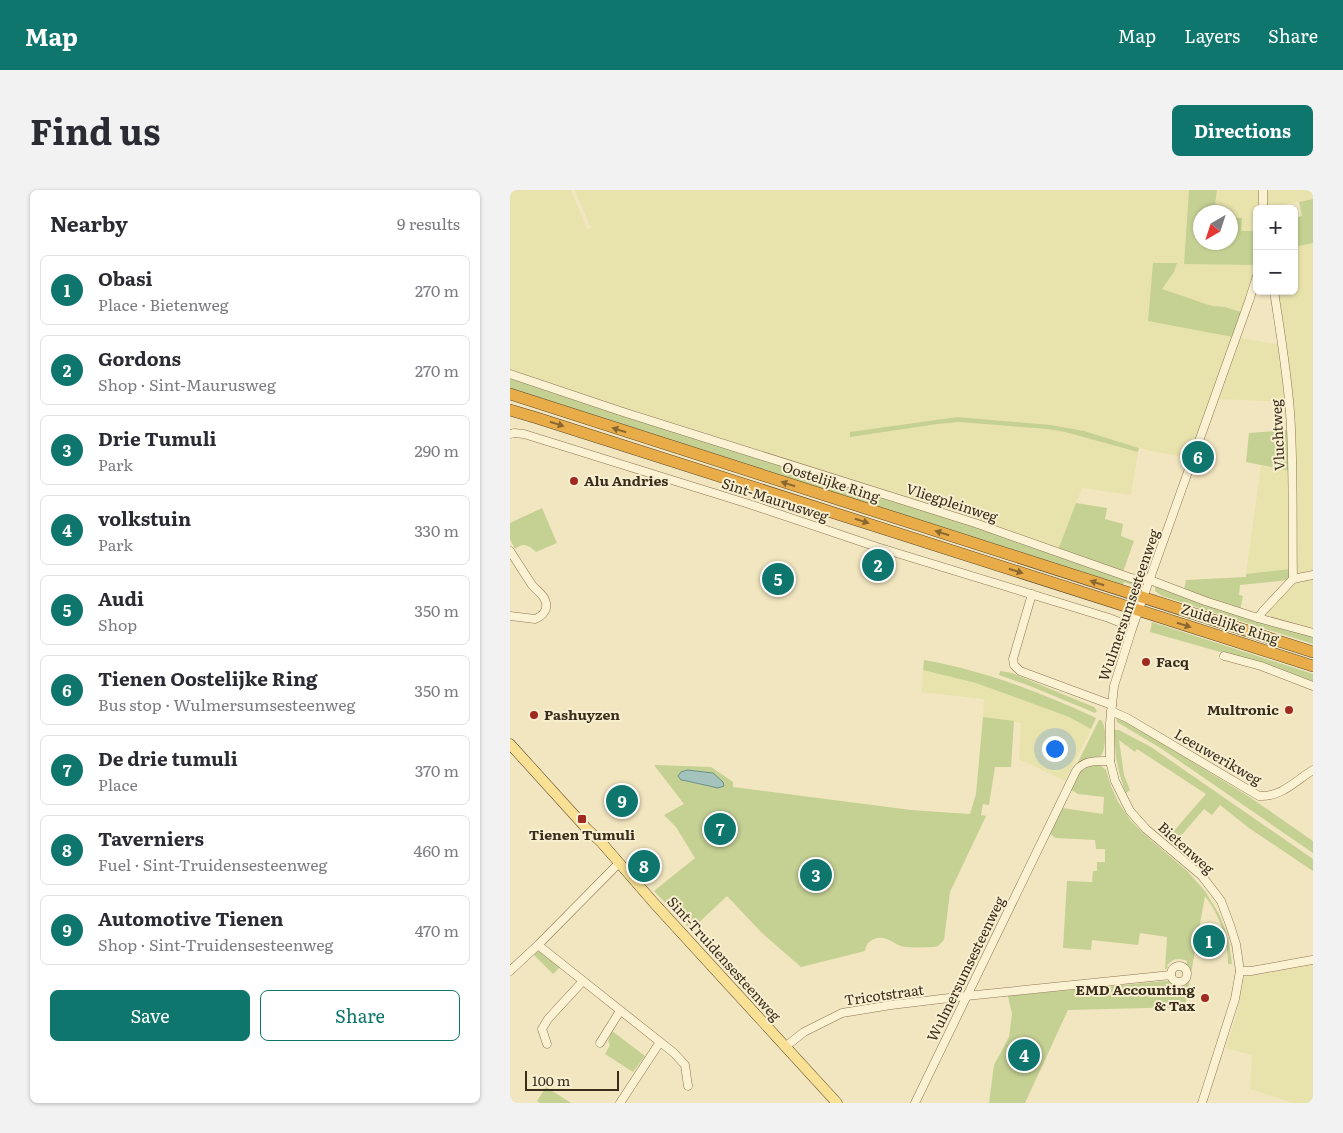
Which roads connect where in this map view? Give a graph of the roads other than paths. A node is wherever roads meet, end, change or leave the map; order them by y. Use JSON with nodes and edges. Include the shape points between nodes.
{"nodes":[{"id":1,"x":1263,"y":190,"type":"edge"},
{"id":2,"x":1263,"y":205,"type":"edge"},
{"id":3,"x":1253,"y":288,"type":"edge"},
{"id":4,"x":1275,"y":295,"type":"edge"},
{"id":5,"x":510,"y":374,"type":"edge"},
{"id":6,"x":510,"y":394,"type":"edge"},
{"id":7,"x":510,"y":410,"type":"edge"},
{"id":8,"x":510,"y":434,"type":"edge"},
{"id":9,"x":510,"y":551,"type":"edge"},
{"id":10,"x":1313,"y":575,"type":"edge"},
{"id":11,"x":1293,"y":579,"type":"junction"},
{"id":12,"x":1150,"y":580,"type":"junction"},
{"id":13,"x":1032,"y":594,"type":"junction"},
{"id":14,"x":1143,"y":598,"type":"junction"},
{"id":15,"x":1138,"y":610,"type":"junction"},
{"id":16,"x":510,"y":616,"type":"edge"},
{"id":17,"x":1258,"y":618,"type":"junction"},
{"id":18,"x":1124,"y":624,"type":"dead end"},
{"id":19,"x":1313,"y":633,"type":"edge"},
{"id":20,"x":1313,"y":652,"type":"edge"},
{"id":21,"x":1224,"y":656,"type":"dead end"},
{"id":22,"x":1313,"y":666,"type":"edge"},
{"id":23,"x":1313,"y":686,"type":"edge"},
{"id":24,"x":1112,"y":708,"type":"junction"},
{"id":25,"x":510,"y":744,"type":"edge"},
{"id":26,"x":1110,"y":761,"type":"junction"},
{"id":27,"x":1313,"y":770,"type":"edge"},
{"id":28,"x":619,"y":863,"type":"junction"},
{"id":29,"x":538,"y":944,"type":"junction"},
{"id":30,"x":1312,"y":960,"type":"edge"},
{"id":31,"x":510,"y":971,"type":"edge"},
{"id":32,"x":1240,"y":971,"type":"junction"},
{"id":33,"x":1171,"y":975,"type":"dead end"},
{"id":34,"x":583,"y":981,"type":"junction"},
{"id":35,"x":966,"y":996,"type":"junction"},
{"id":36,"x":620,"y":1011,"type":"junction"},
{"id":37,"x":660,"y":1042,"type":"junction"},
{"id":38,"x":600,"y":1043,"type":"dead end"},
{"id":39,"x":547,"y":1044,"type":"dead end"},
{"id":40,"x":785,"y":1047,"type":"junction"},
{"id":41,"x":688,"y":1086,"type":"dead end"},
{"id":42,"x":620,"y":1103,"type":"edge"},
{"id":43,"x":838,"y":1103,"type":"edge"},
{"id":44,"x":915,"y":1103,"type":"edge"},
{"id":45,"x":1202,"y":1103,"type":"edge"}],
"edges":[{"from":1,"to":2,"type":"street"},
{"from":3,"to":12,"type":"street","name":"Wulmersumsesteenweg"},
{"from":4,"to":11,"type":"street","name":"Vluchtweg","via":[[1290,413]]},
{"from":5,"to":12,"type":"street","name":"Vliegpleinweg","via":[[974,523],[1131,578]]},
{"from":14,"to":6,"type":"highway","name":"Oostelijke Ring","one_way":true},
{"from":7,"to":15,"type":"highway","name":"Oostelijke Ring","one_way":true},
{"from":8,"to":13,"type":"street","name":"Sint-Maurusweg","via":[[524,434],[622,463]]},
{"from":9,"to":16,"type":"street","via":[[544,597],[546,605],[545,612],[538,618]]},
{"from":10,"to":11,"type":"street"},
{"from":11,"to":17,"type":"street"},
{"from":12,"to":14,"type":"street","name":"Wulmersumsesteenweg"},
{"from":12,"to":17,"type":"street","name":"Vliegpleinweg"},
{"from":13,"to":18,"type":"street","name":"Sint-Maurusweg"},
{"from":13,"to":24,"type":"street","via":[[1014,659],[1015,667]]},
{"from":14,"to":15,"type":"street","name":"Wulmersumsesteenweg"},
{"from":14,"to":20,"type":"highway","name":"Zuidelijke Ring"},
{"from":15,"to":22,"type":"highway","name":"Zuidelijke Ring","one_way":true},
{"from":15,"to":24,"type":"street","name":"Wulmersumsesteenweg","via":[[1117,674]]},
{"from":17,"to":19,"type":"street","name":"Vliegpleinweg"},
{"from":21,"to":23,"type":"street"},
{"from":24,"to":26,"type":"street","name":"Wulmersumsesteenweg"},
{"from":24,"to":27,"type":"street","name":"Leeuwerikweg","via":[[1259,796],[1277,794]]},
{"from":25,"to":28,"type":"main road","name":"Sint-Truidensesteenweg"},
{"from":26,"to":32,"type":"street","name":"Bietenweg","via":[[1115,781],[1130,810],[1146,829],[1202,876],[1221,901],[1236,944]]},
{"from":26,"to":35,"type":"street","name":"Wulmersumsesteenweg","via":[[1084,763],[1076,771]]},
{"from":28,"to":29,"type":"street"},
{"from":28,"to":40,"type":"main road","name":"Sint-Truidensesteenweg"},
{"from":29,"to":31,"type":"street"},
{"from":29,"to":34,"type":"street"},
{"from":30,"to":32,"type":"street"},
{"from":32,"to":45,"type":"street","name":"Bietenweg","via":[[1235,999]]},
{"from":33,"to":35,"type":"street","name":"Tricotstraat"},
{"from":34,"to":36,"type":"street"},
{"from":34,"to":39,"type":"street","via":[[542,1028]]},
{"from":35,"to":40,"type":"street","name":"Tricotstraat","via":[[842,1013],[804,1032]]},
{"from":35,"to":44,"type":"street","name":"Wulmersumsesteenweg"},
{"from":36,"to":37,"type":"street"},
{"from":36,"to":38,"type":"street"},
{"from":37,"to":41,"type":"street","via":[[685,1064]]},
{"from":37,"to":42,"type":"street"},
{"from":40,"to":43,"type":"main road","name":"Sint-Truidensesteenweg"}]}
